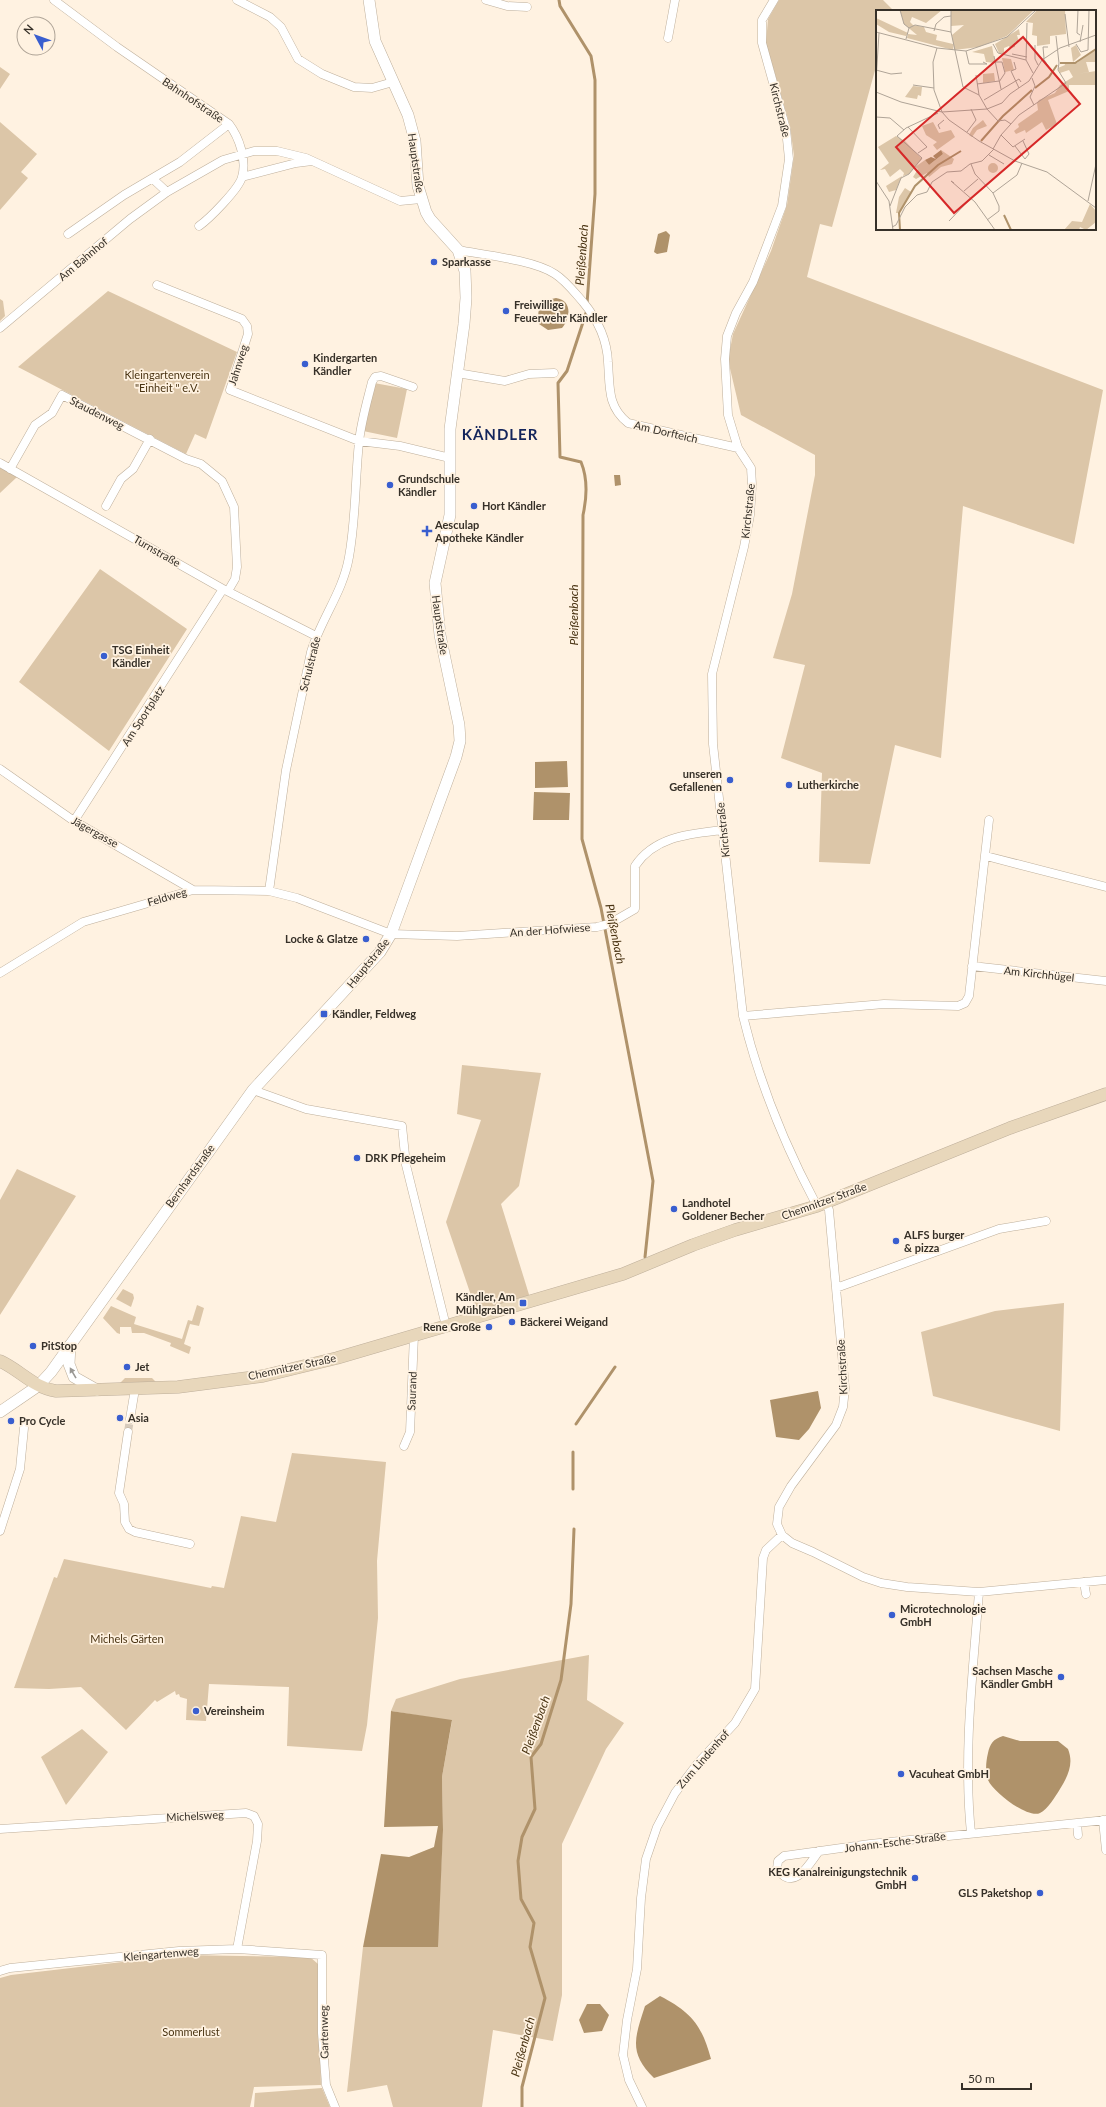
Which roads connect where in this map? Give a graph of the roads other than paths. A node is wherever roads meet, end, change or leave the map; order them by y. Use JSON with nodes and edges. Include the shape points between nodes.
{"nodes":[{"id":1,"x":54,"y":0,"type":"edge"},
{"id":2,"x":238,"y":0,"type":"edge"},
{"id":3,"x":369,"y":0,"type":"edge"},
{"id":4,"x":486,"y":0,"type":"edge"},
{"id":5,"x":675,"y":0,"type":"edge"},
{"id":6,"x":774,"y":0,"type":"edge"},
{"id":7,"x":527,"y":7,"type":"dead end"},
{"id":8,"x":668,"y":38,"type":"dead end"},
{"id":9,"x":393,"y":82,"type":"junction"},
{"id":10,"x":229,"y":124,"type":"junction"},
{"id":11,"x":242,"y":154,"type":"junction"},
{"id":12,"x":312,"y":161,"type":"junction"},
{"id":13,"x":242,"y":177,"type":"junction"},
{"id":14,"x":153,"y":179,"type":"junction"},
{"id":15,"x":167,"y":192,"type":"junction"},
{"id":16,"x":421,"y":199,"type":"junction"},
{"id":17,"x":199,"y":226,"type":"dead end"},
{"id":18,"x":68,"y":234,"type":"dead end"},
{"id":19,"x":458,"y":250,"type":"junction"},
{"id":20,"x":157,"y":285,"type":"dead end"},
{"id":21,"x":0,"y":328,"type":"edge"},
{"id":22,"x":457,"y":373,"type":"junction"},
{"id":23,"x":554,"y":373,"type":"dead end"},
{"id":24,"x":413,"y":387,"type":"dead end"},
{"id":25,"x":150,"y":439,"type":"junction"},
{"id":26,"x":359,"y":440,"type":"junction"},
{"id":27,"x":738,"y":448,"type":"junction"},
{"id":28,"x":450,"y":458,"type":"junction"},
{"id":29,"x":0,"y":463,"type":"edge"},
{"id":30,"x":206,"y":468,"type":"joint"},
{"id":31,"x":10,"y":469,"type":"junction"},
{"id":32,"x":106,"y":506,"type":"dead end"},
{"id":33,"x":226,"y":590,"type":"junction"},
{"id":34,"x":316,"y":636,"type":"junction"},
{"id":35,"x":0,"y":769,"type":"edge"},
{"id":36,"x":989,"y":820,"type":"dead end"},
{"id":37,"x":74,"y":821,"type":"junction"},
{"id":38,"x":723,"y":830,"type":"junction"},
{"id":39,"x":986,"y":856,"type":"junction"},
{"id":40,"x":1106,"y":887,"type":"edge"},
{"id":41,"x":193,"y":890,"type":"junction"},
{"id":42,"x":269,"y":891,"type":"junction"},
{"id":43,"x":391,"y":934,"type":"junction"},
{"id":44,"x":972,"y":966,"type":"junction"},
{"id":45,"x":0,"y":973,"type":"edge"},
{"id":46,"x":1106,"y":982,"type":"edge"},
{"id":47,"x":743,"y":1016,"type":"junction"},
{"id":48,"x":253,"y":1090,"type":"junction"},
{"id":49,"x":1106,"y":1094,"type":"edge"},
{"id":50,"x":821,"y":1204,"type":"junction"},
{"id":51,"x":1046,"y":1221,"type":"dead end"},
{"id":52,"x":836,"y":1288,"type":"junction"},
{"id":53,"x":446,"y":1326,"type":"junction"},
{"id":54,"x":414,"y":1334,"type":"junction"},
{"id":55,"x":70,"y":1344,"type":"junction"},
{"id":56,"x":0,"y":1361,"type":"edge"},
{"id":57,"x":38,"y":1386,"type":"junction"},
{"id":58,"x":135,"y":1389,"type":"junction"},
{"id":59,"x":97,"y":1390,"type":"junction"},
{"id":60,"x":0,"y":1412,"type":"edge"},
{"id":61,"x":130,"y":1419,"type":"tunnel mouth"},
{"id":62,"x":24,"y":1428,"type":"dead end"},
{"id":63,"x":128,"y":1432,"type":"tunnel mouth"},
{"id":64,"x":404,"y":1446,"type":"dead end"},
{"id":65,"x":0,"y":1531,"type":"edge"},
{"id":66,"x":782,"y":1535,"type":"junction"},
{"id":67,"x":190,"y":1544,"type":"dead end"},
{"id":68,"x":1106,"y":1580,"type":"edge"},
{"id":69,"x":1084,"y":1582,"type":"junction"},
{"id":70,"x":979,"y":1592,"type":"junction"},
{"id":71,"x":1086,"y":1594,"type":"dead end"},
{"id":72,"x":1104,"y":1820,"type":"edge"},
{"id":73,"x":1077,"y":1823,"type":"junction"},
{"id":74,"x":0,"y":1829,"type":"edge"},
{"id":75,"x":971,"y":1833,"type":"junction"},
{"id":76,"x":1078,"y":1835,"type":"dead end"},
{"id":77,"x":1106,"y":1850,"type":"edge"},
{"id":78,"x":819,"y":1851,"type":"junction"},
{"id":79,"x":237,"y":1949,"type":"junction"},
{"id":80,"x":322,"y":1955,"type":"joint"},
{"id":81,"x":0,"y":1971,"type":"edge"},
{"id":82,"x":335,"y":2107,"type":"edge"},
{"id":83,"x":642,"y":2107,"type":"edge"}],
"edges":[{"from":1,"to":10,"type":"street","name":"Bahnhofstraße","via":[[123,52]]},
{"from":2,"to":9,"type":"street","via":[[270,17],[281,27],[298,59],[322,74],[354,87],[372,88]]},
{"from":3,"to":9,"type":"street","name":"Hauptstraße","via":[[375,41]]},
{"from":4,"to":7,"type":"street","via":[[507,6]]},
{"from":5,"to":8,"type":"street"},
{"from":6,"to":27,"type":"street","name":"Kirchstraße","via":[[762,20],[762,43],[786,129],[790,159],[782,206],[753,282],[727,336],[724,359],[728,414]]},
{"from":9,"to":16,"type":"street","name":"Hauptstraße","via":[[408,115],[415,141]]},
{"from":10,"to":11,"type":"street","name":"Bahnhofstraße","via":[[236,135]]},
{"from":10,"to":14,"type":"street","via":[[180,162]]},
{"from":11,"to":12,"type":"street","via":[[277,151]]},
{"from":11,"to":13,"type":"street"},
{"from":11,"to":15,"type":"street","name":"Am Bahnhof","via":[[223,160]]},
{"from":12,"to":13,"type":"street"},
{"from":12,"to":16,"type":"street","via":[[400,201]]},
{"from":13,"to":17,"type":"street","via":[[210,219]]},
{"from":14,"to":15,"type":"street"},
{"from":14,"to":18,"type":"street","via":[[124,195]]},
{"from":15,"to":21,"type":"street","name":"Am Bahnhof","via":[[130,219]]},
{"from":16,"to":19,"type":"street","name":"Hauptstraße","via":[[430,219]]},
{"from":19,"to":22,"type":"street","name":"Hauptstraße","via":[[465,271],[466,298]]},
{"from":19,"to":27,"type":"street","name":"Am Dorfteich","via":[[540,267],[554,273],[565,282],[595,315],[607,345],[610,394],[618,415],[628,423]]},
{"from":20,"to":26,"type":"street","name":"Jahnweg","via":[[242,319],[247,326],[248,334],[230,390]]},
{"from":22,"to":23,"type":"street","via":[[505,381],[529,374]]},
{"from":22,"to":28,"type":"street","name":"Hauptstraße","via":[[450,429]]},
{"from":24,"to":26,"type":"street","name":"Schulstraße","via":[[381,376],[375,377]]},
{"from":25,"to":30,"type":"street","name":"Staudenweg"},
{"from":25,"to":31,"type":"street","name":"Staudenweg","via":[[62,395],[52,413],[35,425]]},
{"from":25,"to":32,"type":"street","via":[[133,469],[121,479]]},
{"from":26,"to":28,"type":"street","via":[[400,446]]},
{"from":26,"to":34,"type":"street","name":"Schulstraße","via":[[349,558],[338,594]]},
{"from":27,"to":38,"type":"street","name":"Kirchstraße","via":[[751,468],[750,515],[712,674],[713,744]]},
{"from":28,"to":43,"type":"street","name":"Hauptstraße","via":[[450,515],[437,570],[436,604],[460,741],[448,783]]},
{"from":29,"to":31,"type":"street","name":"Turnstraße"},
{"from":30,"to":33,"type":"street","name":"Am Sportplatz","via":[[222,481],[234,506],[237,567],[235,579]]},
{"from":31,"to":33,"type":"street","name":"Turnstraße"},
{"from":33,"to":34,"type":"street","name":"Turnstraße"},
{"from":33,"to":37,"type":"street","name":"Am Sportplatz"},
{"from":34,"to":42,"type":"street","name":"Schulstraße","via":[[310,652],[286,770]]},
{"from":35,"to":37,"type":"street","name":"Jägergasse"},
{"from":36,"to":39,"type":"street"},
{"from":37,"to":41,"type":"street","name":"Jägergasse"},
{"from":38,"to":43,"type":"street","name":"An der Hofwiese","via":[[670,838],[644,854],[635,866],[635,909],[609,924],[597,927],[457,936]]},
{"from":38,"to":47,"type":"street","name":"Kirchstraße"},
{"from":39,"to":40,"type":"street"},
{"from":39,"to":44,"type":"street"},
{"from":41,"to":42,"type":"street","name":"Feldweg"},
{"from":41,"to":45,"type":"street","name":"Feldweg","via":[[83,922]]},
{"from":42,"to":43,"type":"street","name":"Feldweg","via":[[297,898]]},
{"from":43,"to":48,"type":"street","name":"Hauptstraße","via":[[364,972]]},
{"from":44,"to":46,"type":"street","name":"Am Kirchhügel"},
{"from":44,"to":47,"type":"street","via":[[970,996],[965,1003],[958,1006],[884,1004]]},
{"from":47,"to":50,"type":"street","name":"Kirchstraße","via":[[748,1038],[794,1162]]},
{"from":48,"to":53,"type":"street","via":[[306,1109],[402,1126],[406,1166]]},
{"from":48,"to":55,"type":"street","name":"Bernhardstraße"},
{"from":49,"to":50,"type":"main road","name":"Chemnitzer Straße","via":[[1010,1128]]},
{"from":50,"to":52,"type":"street","name":"Kirchstraße","via":[[829,1210]]},
{"from":50,"to":53,"type":"main road","name":"Chemnitzer Straße","via":[[735,1230],[623,1274]]},
{"from":51,"to":52,"type":"street","via":[[999,1229]]},
{"from":52,"to":66,"type":"street","name":"Kirchstraße","via":[[844,1388],[843,1408],[836,1425],[791,1486],[779,1507],[777,1524]]},
{"from":53,"to":54,"type":"main road","name":"Chemnitzer Straße"},
{"from":54,"to":58,"type":"main road","name":"Chemnitzer Straße","via":[[337,1358],[263,1376],[178,1387]]},
{"from":54,"to":64,"type":"street","name":"Saurand","via":[[410,1432]]},
{"from":55,"to":57,"type":"street","name":"Bernhardstraße"},
{"from":59,"to":55,"type":"street","one_way":true,"via":[[74,1377],[69,1364]]},
{"from":56,"to":57,"type":"main road"},
{"from":57,"to":59,"type":"main road","name":"Chemnitzer Straße","via":[[56,1391]]},
{"from":57,"to":60,"type":"street"},
{"from":58,"to":59,"type":"main road","name":"Chemnitzer Straße"},
{"from":58,"to":61,"type":"street"},
{"from":62,"to":65,"type":"street","via":[[20,1469]]},
{"from":63,"to":67,"type":"street","via":[[118,1493],[124,1504],[127,1525],[135,1532]]},
{"from":66,"to":70,"type":"street","via":[[792,1543],[847,1570],[881,1583]]},
{"from":66,"to":83,"type":"street","name":"Zum Lindenhof","via":[[766,1550],[763,1558],[755,1689],[735,1723],[698,1763],[675,1793],[657,1827],[646,1859],[637,1969],[623,2055],[629,2080]]},
{"from":68,"to":69,"type":"street"},
{"from":69,"to":70,"type":"street"},
{"from":69,"to":71,"type":"street"},
{"from":70,"to":75,"type":"street","via":[[975,1684],[968,1710],[968,1799]]},
{"from":72,"to":73,"type":"street","name":"Johann-Esche-Straße"},
{"from":72,"to":77,"type":"street","name":"Johann-Esche-Straße"},
{"from":73,"to":75,"type":"street","name":"Johann-Esche-Straße"},
{"from":73,"to":76,"type":"street"},
{"from":74,"to":79,"type":"street","name":"Michelsweg","via":[[246,1813],[254,1816],[258,1824],[257,1841]]},
{"from":75,"to":78,"type":"street","name":"Johann-Esche-Straße","via":[[855,1844]]},
{"from":78,"to":78,"type":"street","name":"Johann-Esche-Straße","via":[[784,1856],[778,1861],[777,1869],[791,1879],[798,1876]]},
{"from":79,"to":80,"type":"street","name":"Kleingartenweg"},
{"from":79,"to":81,"type":"street","name":"Kleingartenweg","via":[[179,1951]]},
{"from":80,"to":82,"type":"street","name":"Gartenweg","via":[[322,2033],[326,2085]]}]}
